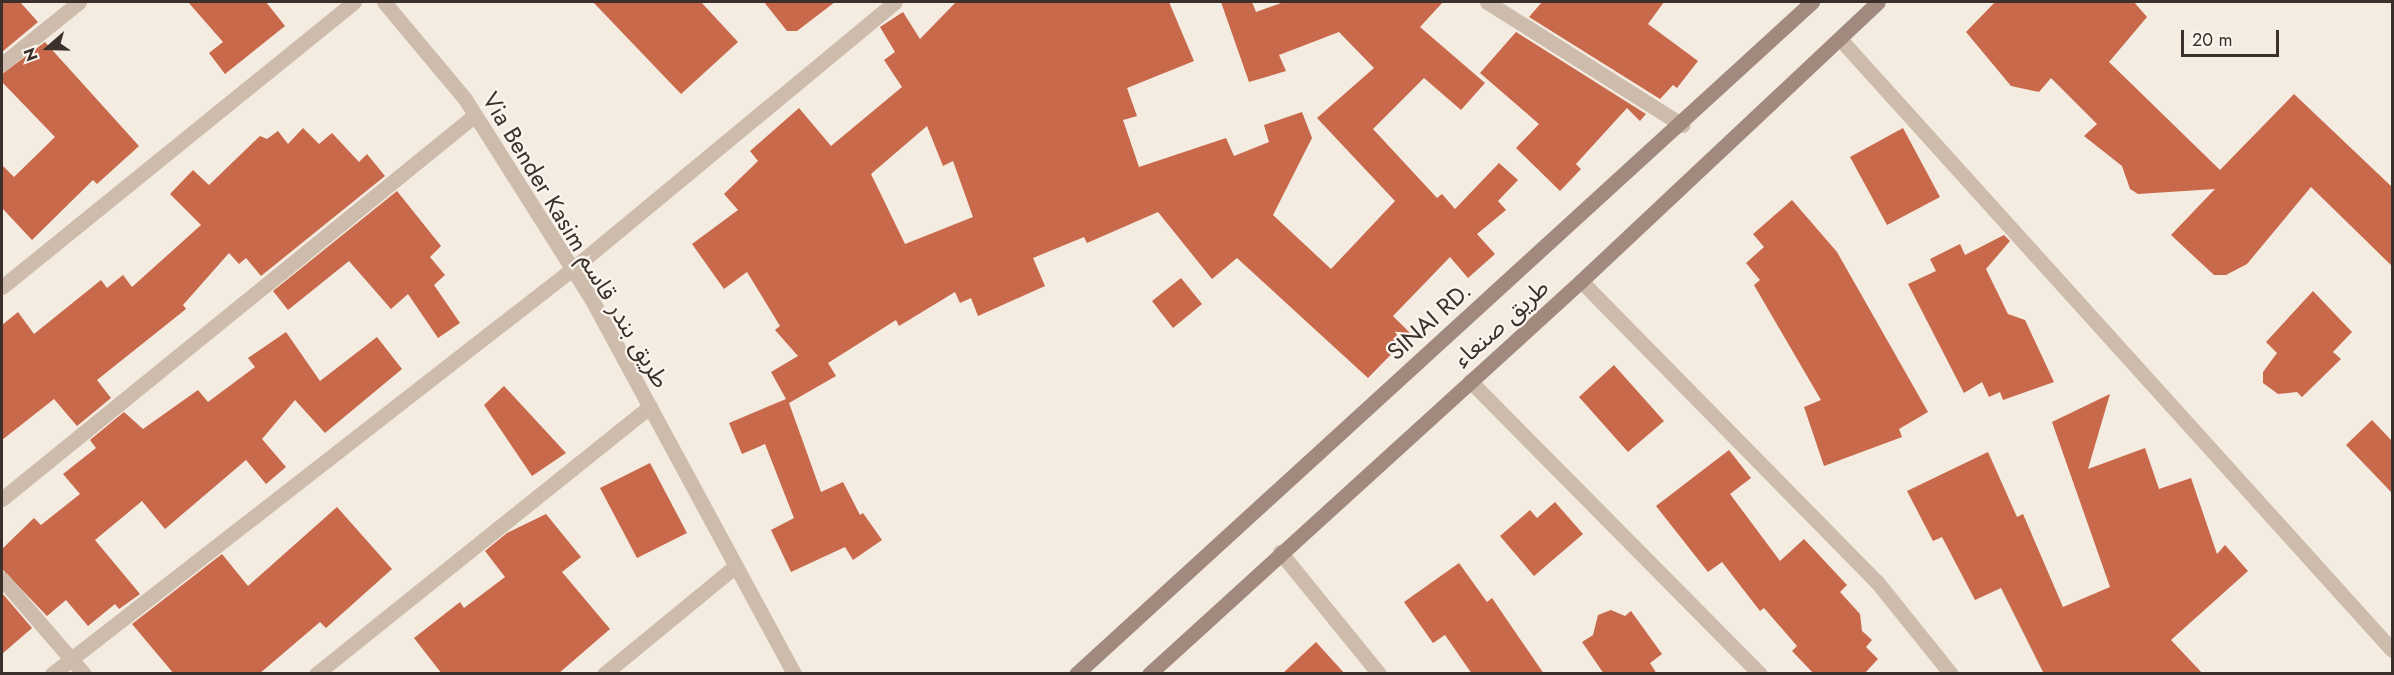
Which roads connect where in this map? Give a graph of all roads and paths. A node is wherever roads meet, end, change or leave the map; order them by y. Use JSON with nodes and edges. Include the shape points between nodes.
{"nodes":[{"id":1,"x":79,"y":2,"type":"edge"},
{"id":2,"x":354,"y":2,"type":"edge"},
{"id":3,"x":384,"y":2,"type":"edge"},
{"id":4,"x":896,"y":2,"type":"edge"},
{"id":5,"x":1487,"y":2,"type":"edge"},
{"id":6,"x":1812,"y":2,"type":"edge"},
{"id":7,"x":1878,"y":2,"type":"edge"},
{"id":8,"x":1840,"y":39,"type":"junction"},
{"id":9,"x":2,"y":64,"type":"edge"},
{"id":10,"x":475,"y":115,"type":"junction"},
{"id":11,"x":1682,"y":124,"type":"junction"},
{"id":12,"x":571,"y":270,"type":"junction"},
{"id":13,"x":1581,"y":281,"type":"junction"},
{"id":14,"x":2,"y":287,"type":"edge"},
{"id":15,"x":1470,"y":381,"type":"junction"},
{"id":16,"x":650,"y":406,"type":"junction"},
{"id":17,"x":2,"y":499,"type":"edge"},
{"id":18,"x":1280,"y":552,"type":"junction"},
{"id":19,"x":733,"y":568,"type":"junction"},
{"id":20,"x":2,"y":579,"type":"edge"},
{"id":21,"x":2392,"y":650,"type":"edge"},
{"id":22,"x":71,"y":657,"type":"junction"},
{"id":23,"x":52,"y":674,"type":"edge"},
{"id":24,"x":84,"y":674,"type":"edge"},
{"id":25,"x":316,"y":674,"type":"edge"},
{"id":26,"x":604,"y":674,"type":"edge"},
{"id":27,"x":794,"y":674,"type":"edge"},
{"id":28,"x":1076,"y":674,"type":"edge"},
{"id":29,"x":1149,"y":674,"type":"edge"},
{"id":30,"x":1379,"y":674,"type":"edge"},
{"id":31,"x":1760,"y":674,"type":"edge"},
{"id":32,"x":1951,"y":674,"type":"edge"}],
"edges":[{"from":1,"to":9,"type":"street"},
{"from":2,"to":14,"type":"street"},
{"from":3,"to":10,"type":"street","name":"Via Bender Kasim طريق بندر قاسم"},
{"from":4,"to":12,"type":"street"},
{"from":5,"to":11,"type":"street"},
{"from":6,"to":11,"type":"main road","name":"SINAI RD."},
{"from":7,"to":8,"type":"main road","name":"طريق صنعاء"},
{"from":8,"to":13,"type":"main road","name":"طريق صنعاء"},
{"from":8,"to":21,"type":"street"},
{"from":10,"to":12,"type":"street","name":"Via Bender Kasim طريق بندر قاسم"},
{"from":10,"to":17,"type":"street"},
{"from":11,"to":28,"type":"main road","name":"SINAI RD."},
{"from":12,"to":16,"type":"street","name":"Via Bender Kasim طريق بندر قاسم"},
{"from":12,"to":22,"type":"street"},
{"from":13,"to":15,"type":"main road","name":"طريق صنعاء"},
{"from":13,"to":32,"type":"street","via":[[1877,582]]},
{"from":15,"to":18,"type":"main road","name":"طريق صنعاء"},
{"from":15,"to":31,"type":"street"},
{"from":16,"to":19,"type":"street","name":"Via Bender Kasim طريق بندر قاسم"},
{"from":16,"to":25,"type":"street"},
{"from":18,"to":29,"type":"main road","name":"طريق صنعاء"},
{"from":18,"to":30,"type":"street"},
{"from":19,"to":26,"type":"street"},
{"from":19,"to":27,"type":"street","name":"Via Bender Kasim طريق بندر قاسم"},
{"from":20,"to":22,"type":"street"},
{"from":22,"to":23,"type":"street"},
{"from":22,"to":24,"type":"street"}]}
